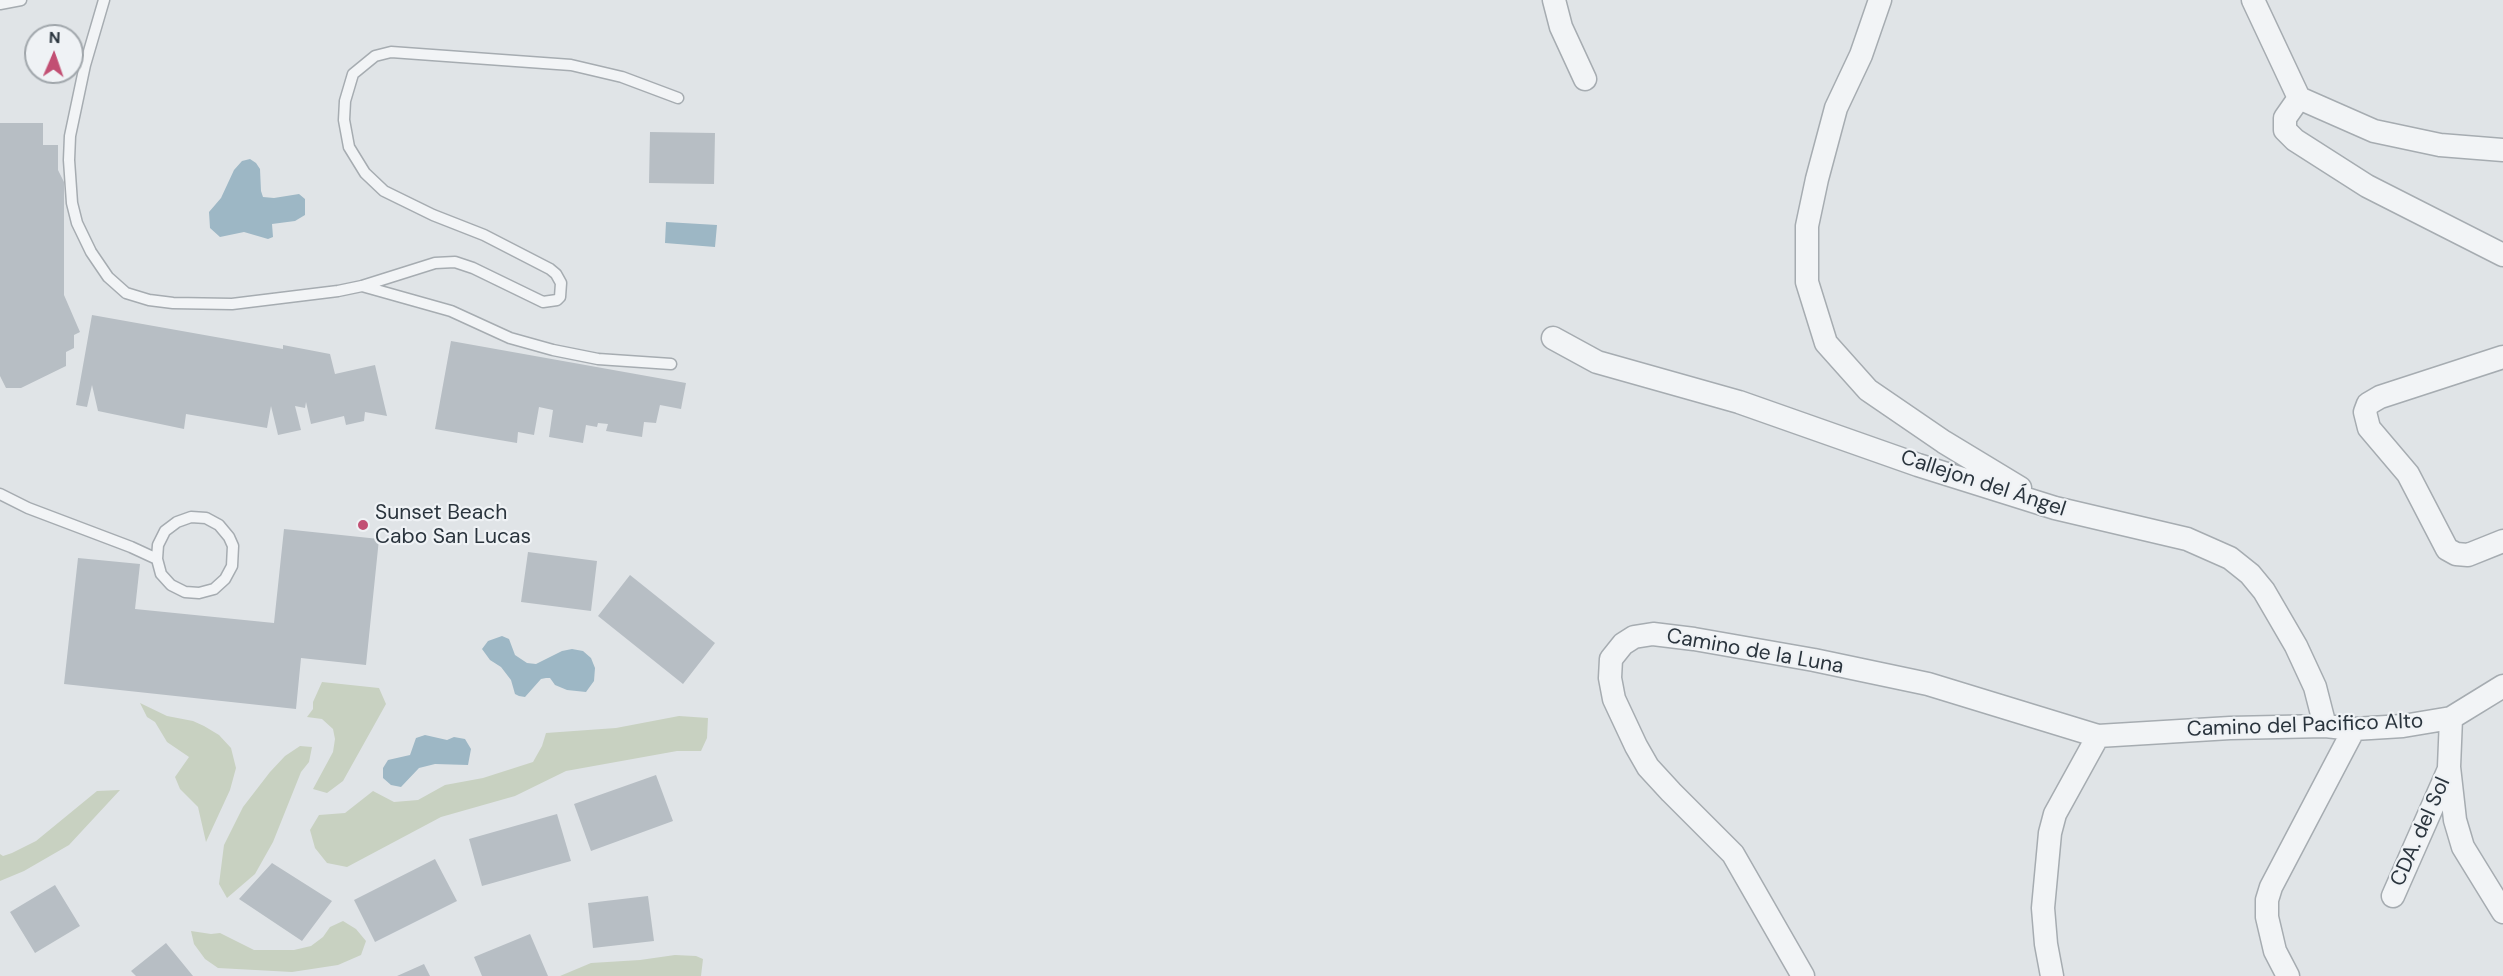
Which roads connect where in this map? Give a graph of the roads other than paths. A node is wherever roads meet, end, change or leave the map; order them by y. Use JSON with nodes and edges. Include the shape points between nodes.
{"nodes":[{"id":1,"x":21,"y":0,"type":"edge"},
{"id":2,"x":104,"y":0,"type":"edge"},
{"id":3,"x":1554,"y":0,"type":"edge"},
{"id":4,"x":1880,"y":0,"type":"edge"},
{"id":5,"x":2253,"y":0,"type":"edge"},
{"id":6,"x":0,"y":4,"type":"edge"},
{"id":7,"x":1585,"y":79,"type":"dead end"},
{"id":8,"x":678,"y":98,"type":"dead end"},
{"id":9,"x":2299,"y":98,"type":"junction"},
{"id":10,"x":2503,"y":150,"type":"edge"},
{"id":11,"x":2503,"y":255,"type":"edge"},
{"id":12,"x":362,"y":286,"type":"junction"},
{"id":13,"x":1553,"y":338,"type":"dead end"},
{"id":14,"x":2503,"y":357,"type":"edge"},
{"id":15,"x":671,"y":364,"type":"dead end"},
{"id":16,"x":0,"y":494,"type":"edge"},
{"id":17,"x":2055,"y":508,"type":"junction"},
{"id":18,"x":2503,"y":541,"type":"edge"},
{"id":19,"x":157,"y":560,"type":"junction"},
{"id":20,"x":2503,"y":686,"type":"edge"},
{"id":21,"x":2451,"y":718,"type":"junction"},
{"id":22,"x":2325,"y":726,"type":"junction"},
{"id":23,"x":2354,"y":729,"type":"junction"},
{"id":24,"x":2098,"y":736,"type":"junction"},
{"id":25,"x":2449,"y":767,"type":"junction"},
{"id":26,"x":2393,"y":896,"type":"dead end"},
{"id":27,"x":2503,"y":912,"type":"edge"},
{"id":28,"x":1803,"y":976,"type":"edge"},
{"id":29,"x":2052,"y":976,"type":"edge"},
{"id":30,"x":2288,"y":976,"type":"edge"}],
"edges":[{"from":1,"to":6,"type":"lane"},
{"from":2,"to":12,"type":"lane","via":[[85,64],[69,160],[77,224],[108,277],[126,293],[173,303],[232,304]]},
{"from":3,"to":7,"type":"street","via":[[1561,27]]},
{"from":4,"to":17,"type":"street","via":[[1861,55],[1836,108],[1807,226],[1807,282],[1826,344],[1868,390],[1944,442]]},
{"from":5,"to":9,"type":"street"},
{"from":8,"to":12,"type":"lane","via":[[622,77],[571,65],[391,52],[375,56],[353,74],[345,101],[349,147],[365,173],[384,191],[550,268],[560,279],[561,292],[557,300],[543,302],[455,262],[435,263]]},
{"from":9,"to":10,"type":"street","via":[[2374,131],[2440,145]]},
{"from":9,"to":11,"type":"street","via":[[2285,118],[2285,130],[2295,141],[2367,186]]},
{"from":12,"to":15,"type":"lane","via":[[451,311],[510,338],[553,350]]},
{"from":13,"to":17,"type":"street","name":"Callejon del Ángel","via":[[1597,362],[1739,402]]},
{"from":14,"to":18,"type":"street","via":[[2380,397],[2368,404],[2365,412],[2370,428],[2408,474],[2447,549],[2468,555]]},
{"from":16,"to":19,"type":"lane"},
{"from":17,"to":22,"type":"street","name":"Callejon del Ángel","via":[[2187,539],[2230,558],[2250,574],[2296,646],[2315,687]]},
{"from":19,"to":19,"type":"lane","via":[[161,574],[171,585],[184,592],[199,593],[214,589],[225,579],[232,566],[233,546],[219,525],[206,518],[191,517],[165,531],[158,545]]},
{"from":20,"to":21,"type":"street","name":"Camino del Pacifico Alto"},
{"from":21,"to":23,"type":"street","name":"Camino del Pacifico Alto"},
{"from":21,"to":25,"type":"street"},
{"from":22,"to":23,"type":"street","name":"Camino del Pacifico Alto"},
{"from":22,"to":24,"type":"street","name":"Camino del Pacifico Alto"},
{"from":23,"to":30,"type":"street","via":[[2267,900],[2275,951]]},
{"from":24,"to":28,"type":"street","name":"Camino de la Luna","via":[[1928,684],[1814,660],[1653,634],[1634,637],[1623,644],[1611,659],[1610,678],[1614,699],[1636,746],[1648,767],[1733,854]]},
{"from":24,"to":29,"type":"street","via":[[2055,814],[2050,833],[2043,908]]},
{"from":25,"to":26,"type":"street","name":"CDA. del Sol"},
{"from":25,"to":27,"type":"street","via":[[2455,820],[2463,848]]}]}
